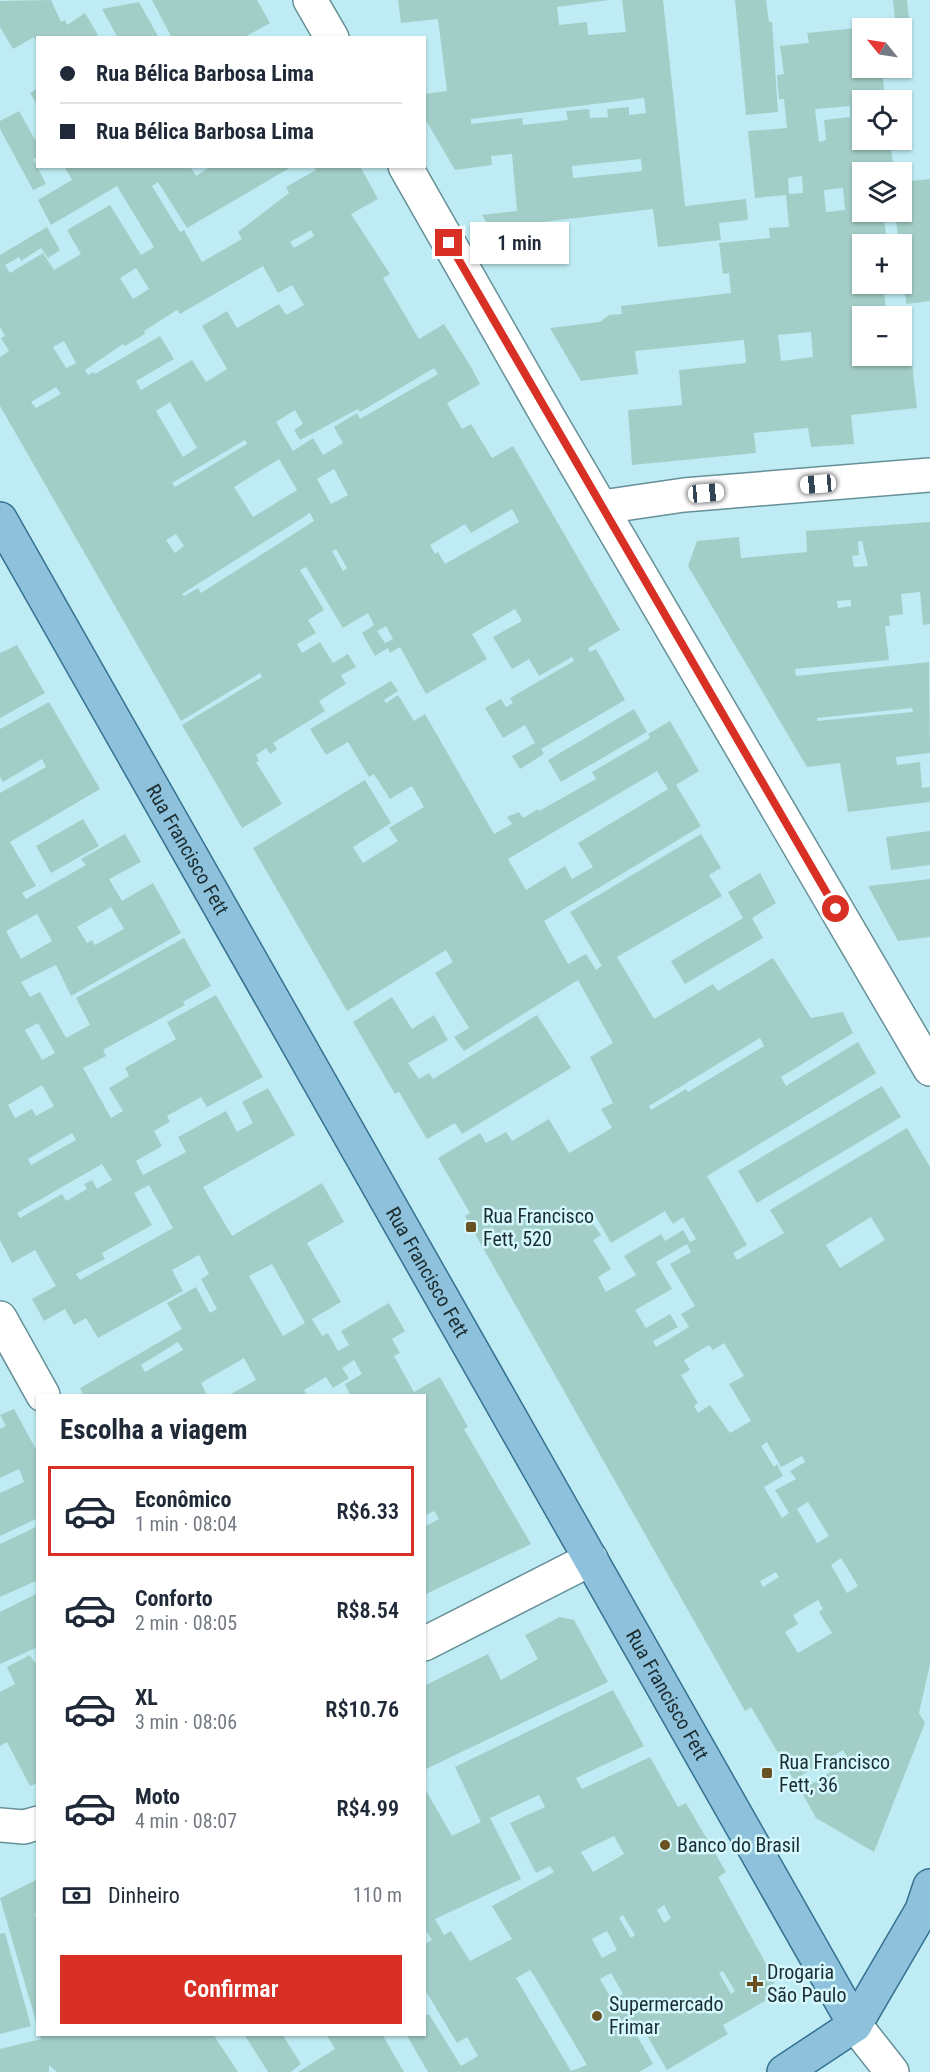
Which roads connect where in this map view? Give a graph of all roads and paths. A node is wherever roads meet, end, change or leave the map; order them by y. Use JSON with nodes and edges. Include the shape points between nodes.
{"nodes":[{"id":1,"x":310,"y":0,"type":"edge"},
{"id":2,"x":331,"y":36,"type":"edge"},
{"id":3,"x":406,"y":168,"type":"edge"},
{"id":4,"x":930,"y":475,"type":"edge"},
{"id":5,"x":602,"y":507,"type":"junction"},
{"id":6,"x":0,"y":519,"type":"edge"},
{"id":7,"x":930,"y":1070,"type":"edge"},
{"id":8,"x":0,"y":1318,"type":"edge"},
{"id":9,"x":42,"y":1394,"type":"edge"},
{"id":10,"x":591,"y":1559,"type":"junction"},
{"id":11,"x":426,"y":1643,"type":"edge"},
{"id":12,"x":36,"y":1824,"type":"edge"},
{"id":13,"x":0,"y":1825,"type":"edge"},
{"id":14,"x":930,"y":1886,"type":"edge"},
{"id":15,"x":855,"y":2025,"type":"junction"},
{"id":16,"x":784,"y":2072,"type":"edge"},
{"id":17,"x":892,"y":2072,"type":"edge"}],
"edges":[{"from":1,"to":2,"type":"street"},
{"from":3,"to":5,"type":"street"},
{"from":4,"to":5,"type":"street","via":[[684,495]]},
{"from":5,"to":7,"type":"street"},
{"from":6,"to":10,"type":"main road","name":"Rua Francisco Fett"},
{"from":8,"to":9,"type":"street"},
{"from":10,"to":11,"type":"street"},
{"from":10,"to":15,"type":"main road","name":"Rua Francisco Fett"},
{"from":12,"to":13,"type":"street"},
{"from":14,"to":15,"type":"main road","via":[[921,1911]]},
{"from":15,"to":16,"type":"main road"},
{"from":15,"to":17,"type":"street"}]}
